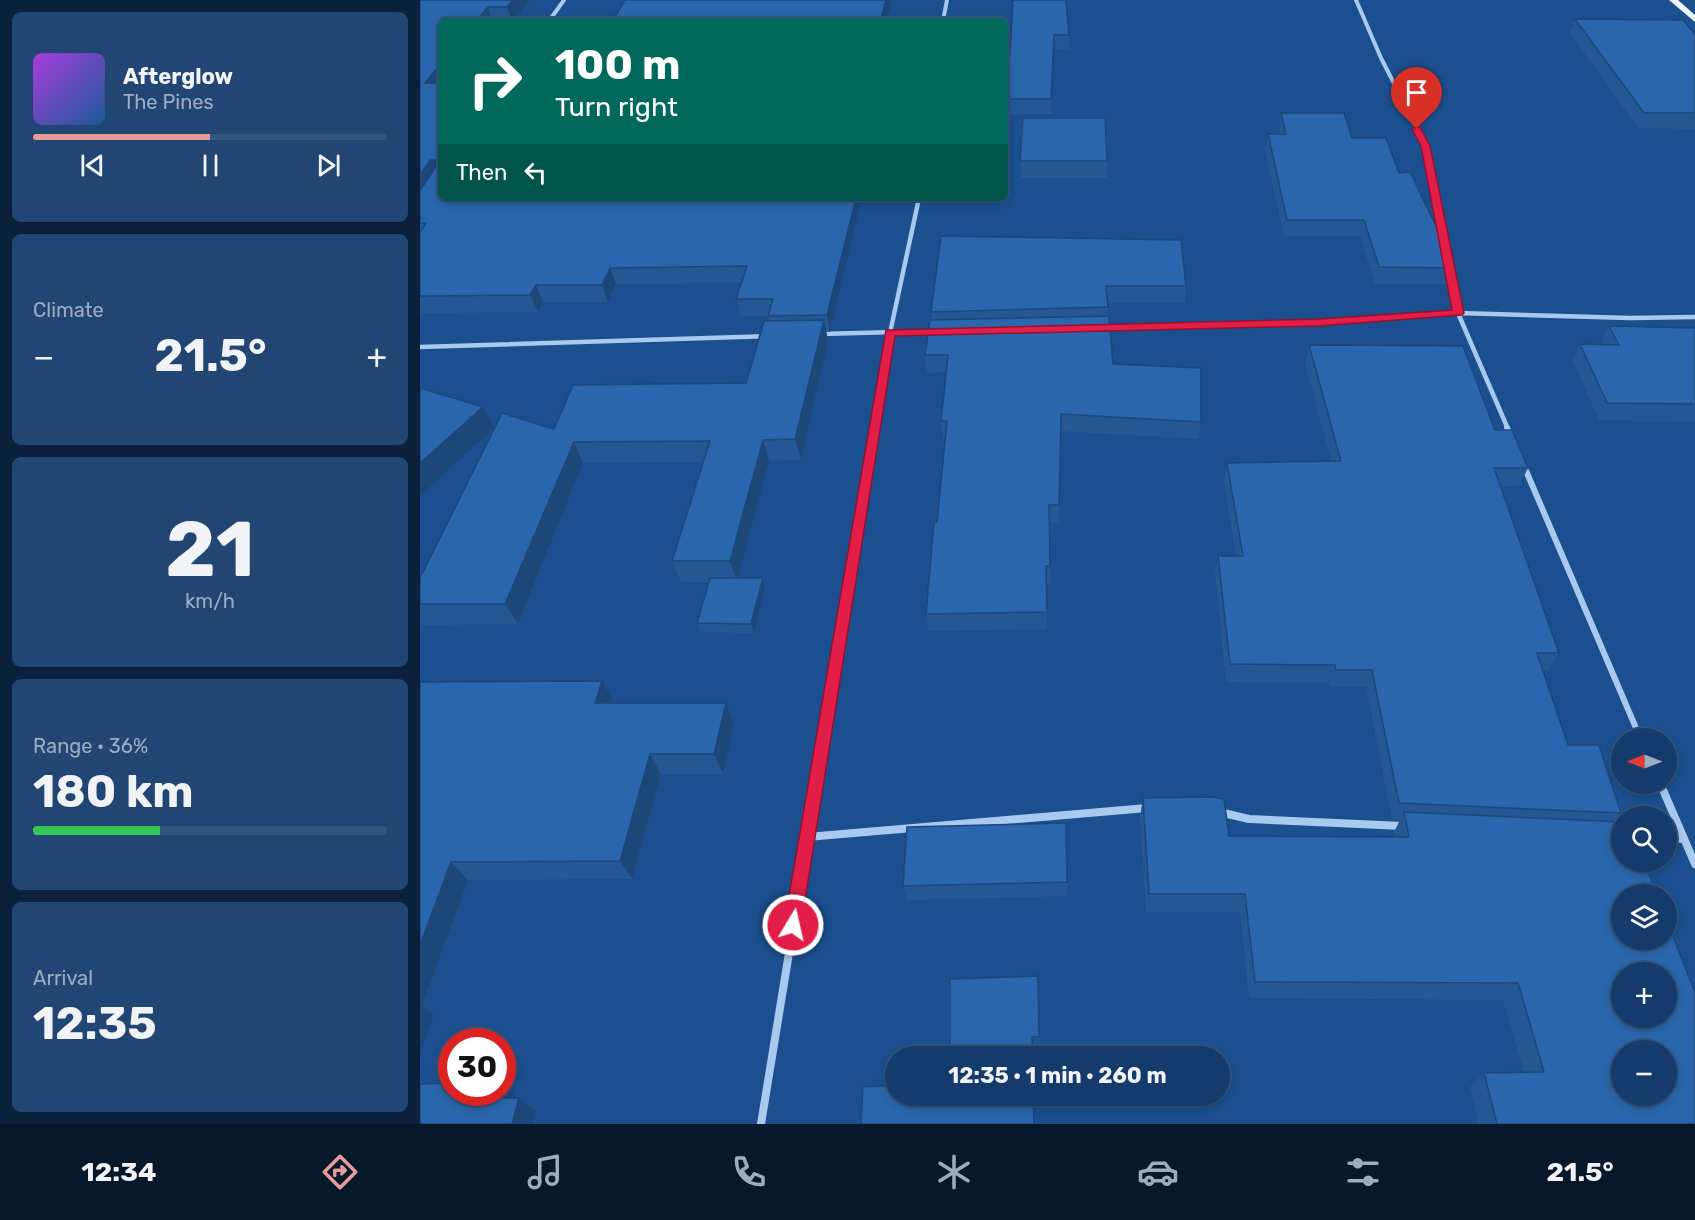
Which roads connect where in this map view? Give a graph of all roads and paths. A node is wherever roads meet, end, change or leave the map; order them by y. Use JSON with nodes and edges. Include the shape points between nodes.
{"nodes":[{"id":1,"x":564,"y":0,"type":"edge"},
{"id":2,"x":946,"y":0,"type":"edge"},
{"id":3,"x":1356,"y":0,"type":"edge"},
{"id":4,"x":1673,"y":0,"type":"edge"},
{"id":5,"x":551,"y":18,"type":"edge"},
{"id":6,"x":944,"y":18,"type":"edge"},
{"id":7,"x":1695,"y":19,"type":"edge"},
{"id":8,"x":918,"y":201,"type":"edge"},
{"id":9,"x":1458,"y":313,"type":"junction"},
{"id":10,"x":1695,"y":317,"type":"edge"},
{"id":11,"x":1092,"y":328,"type":"edge"},
{"id":12,"x":937,"y":332,"type":"edge"},
{"id":13,"x":890,"y":333,"type":"junction"},
{"id":14,"x":818,"y":334,"type":"edge"},
{"id":15,"x":771,"y":336,"type":"edge"},
{"id":16,"x":420,"y":347,"type":"edge"},
{"id":17,"x":1513,"y":442,"type":"edge"},
{"id":18,"x":1522,"y":464,"type":"edge"},
{"id":19,"x":1636,"y":728,"type":"edge"},
{"id":20,"x":1665,"y":794,"type":"edge"},
{"id":21,"x":1161,"y":807,"type":"edge"},
{"id":22,"x":1209,"y":809,"type":"edge"},
{"id":23,"x":1412,"y":827,"type":"edge"},
{"id":24,"x":807,"y":837,"type":"junction"},
{"id":25,"x":1677,"y":839,"type":"edge"},
{"id":26,"x":1684,"y":839,"type":"junction"},
{"id":27,"x":1695,"y":864,"type":"edge"},
{"id":28,"x":761,"y":1124,"type":"edge"}],
"edges":[{"from":1,"to":5,"type":"street"},
{"from":2,"to":6,"type":"street"},
{"from":3,"to":9,"type":"street","via":[[1426,146]]},
{"from":4,"to":7,"type":"main road"},
{"from":8,"to":13,"type":"street"},
{"from":9,"to":10,"type":"street"},
{"from":9,"to":11,"type":"street","via":[[1319,323]]},
{"from":9,"to":17,"type":"street"},
{"from":12,"to":13,"type":"street"},
{"from":13,"to":14,"type":"street"},
{"from":13,"to":24,"type":"street"},
{"from":15,"to":16,"type":"street"},
{"from":18,"to":19,"type":"street"},
{"from":20,"to":26,"type":"street"},
{"from":21,"to":24,"type":"street"},
{"from":22,"to":23,"type":"street","via":[[1249,819]]},
{"from":24,"to":28,"type":"street"},
{"from":25,"to":26,"type":"street"},
{"from":26,"to":27,"type":"street"}]}
